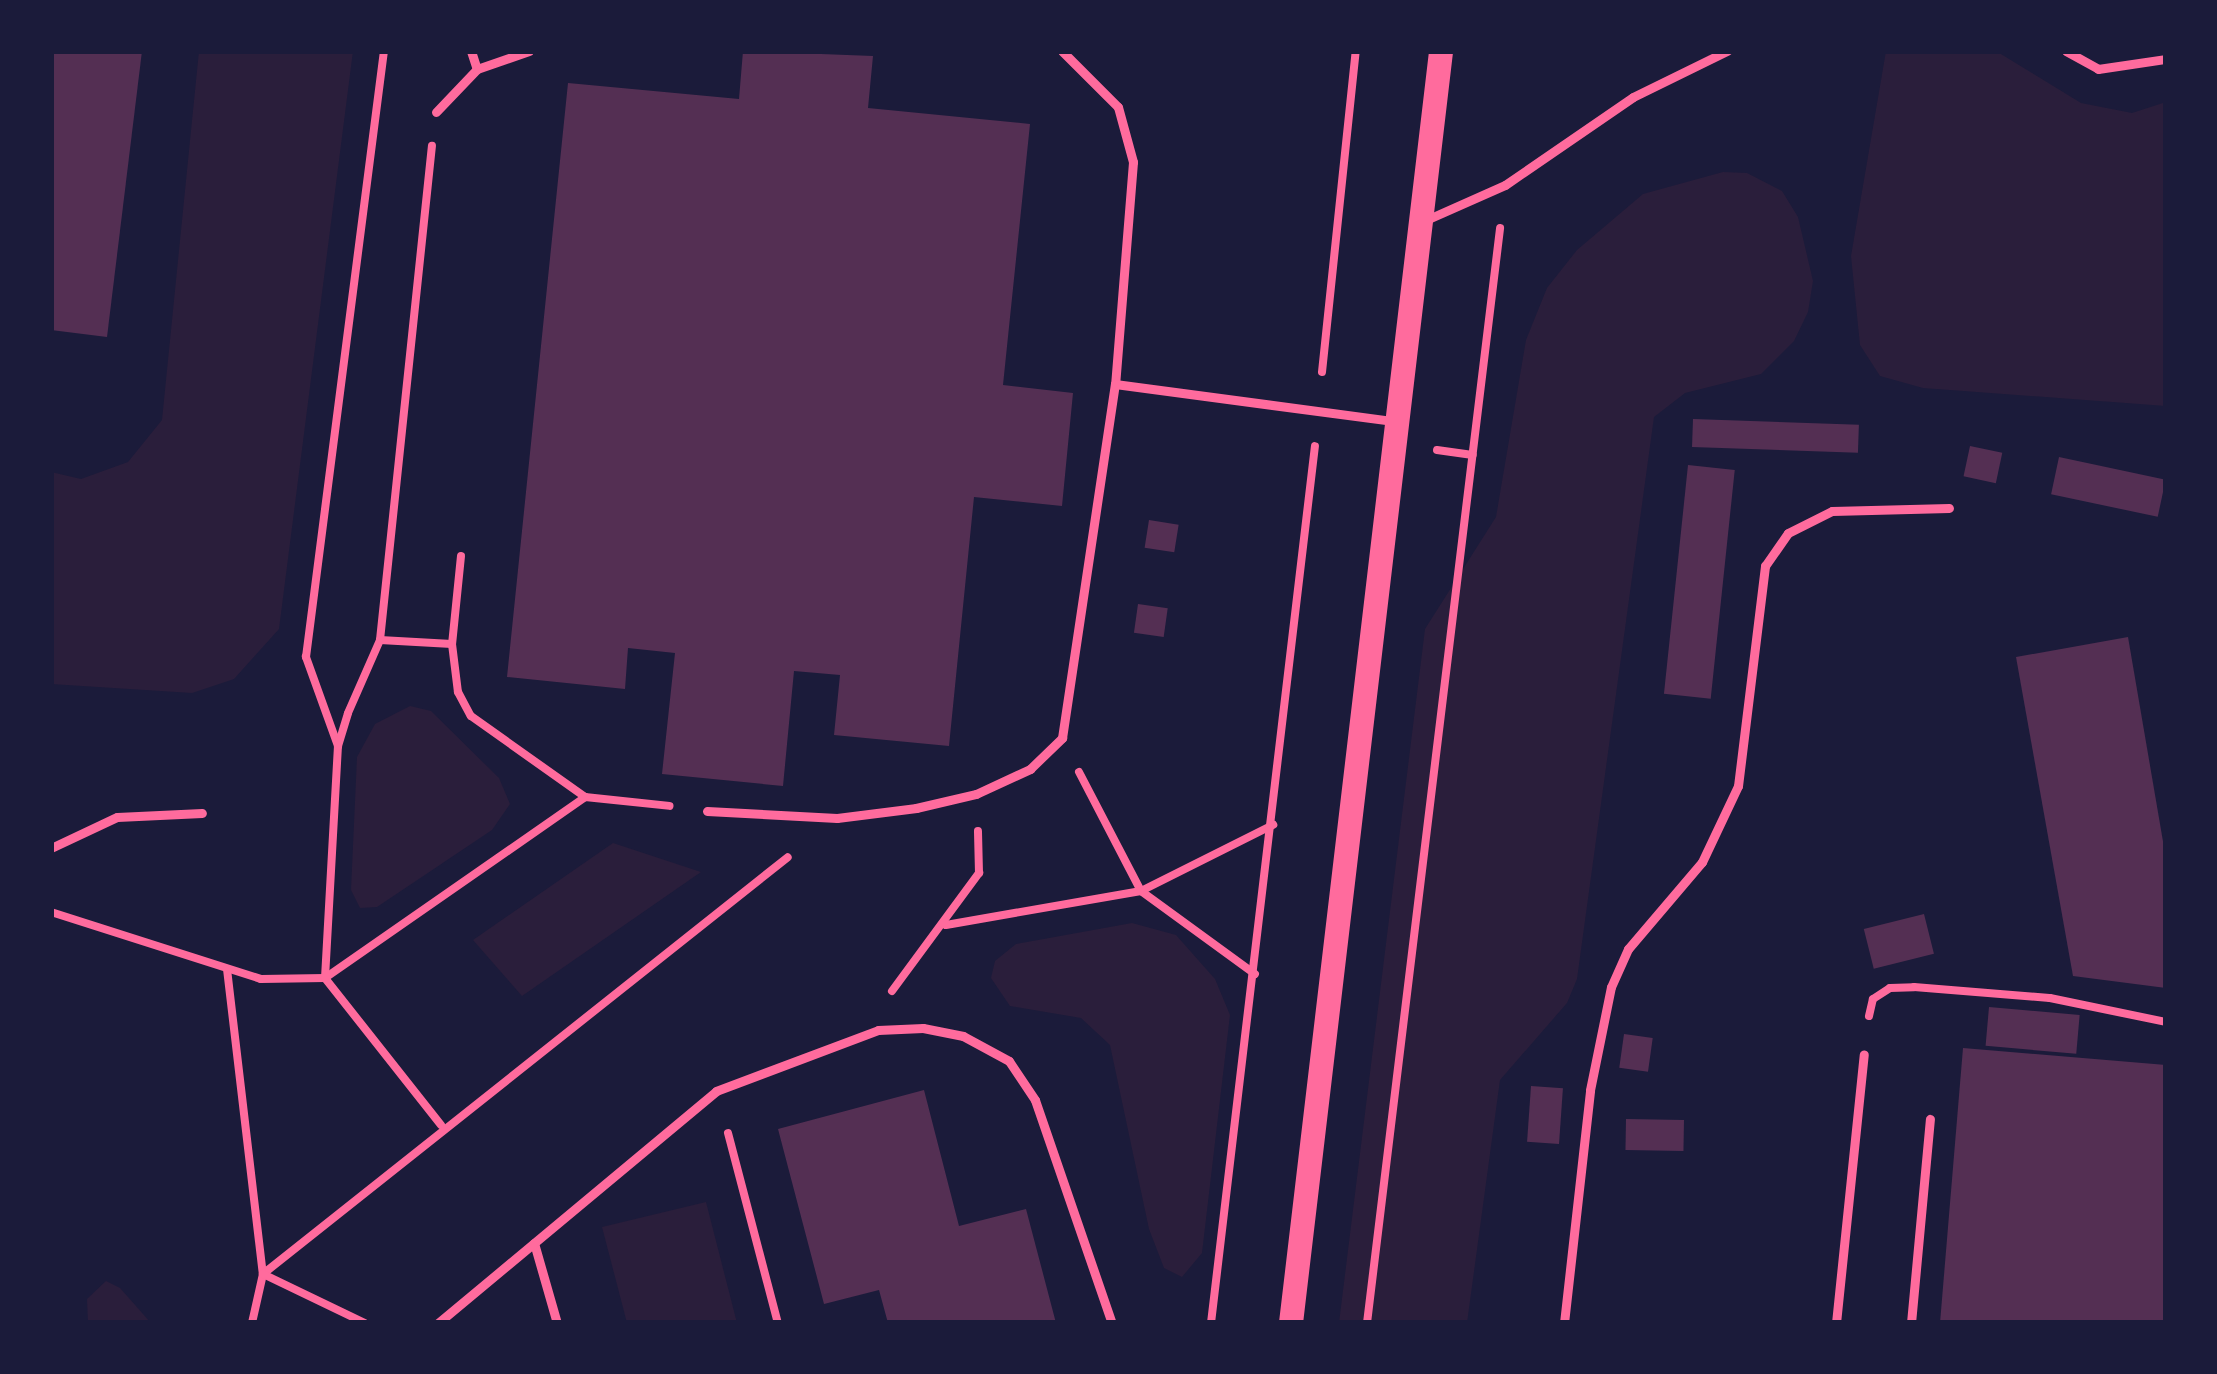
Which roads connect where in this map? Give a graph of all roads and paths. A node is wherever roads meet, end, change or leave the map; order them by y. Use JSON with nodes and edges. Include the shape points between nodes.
{"nodes":[{"id":1,"x":384,"y":51,"type":"edge"},
{"id":2,"x":471,"y":51,"type":"edge"},
{"id":3,"x":530,"y":51,"type":"edge"},
{"id":4,"x":1062,"y":51,"type":"edge"},
{"id":5,"x":1356,"y":51,"type":"edge"},
{"id":6,"x":1441,"y":51,"type":"edge"},
{"id":7,"x":1726,"y":51,"type":"edge"},
{"id":8,"x":2066,"y":51,"type":"edge"},
{"id":9,"x":2166,"y":59,"type":"edge"},
{"id":10,"x":477,"y":69,"type":"junction"},
{"id":11,"x":436,"y":112,"type":"joint"},
{"id":12,"x":1505,"y":185,"type":"junction"},
{"id":13,"x":1421,"y":222,"type":"junction"},
{"id":14,"x":1114,"y":384,"type":"junction"},
{"id":15,"x":1318,"y":410,"type":"junction"},
{"id":16,"x":1399,"y":422,"type":"junction"},
{"id":17,"x":1948,"y":508,"type":"dead end"},
{"id":18,"x":461,"y":556,"type":"dead end"},
{"id":19,"x":380,"y":640,"type":"junction"},
{"id":20,"x":452,"y":644,"type":"junction"},
{"id":21,"x":1062,"y":738,"type":"junction"},
{"id":22,"x":338,"y":746,"type":"junction"},
{"id":23,"x":585,"y":797,"type":"junction"},
{"id":24,"x":707,"y":811,"type":"joint"},
{"id":25,"x":202,"y":813,"type":"dead end"},
{"id":26,"x":837,"y":818,"type":"junction"},
{"id":27,"x":1273,"y":824,"type":"junction"},
{"id":28,"x":51,"y":848,"type":"edge"},
{"id":29,"x":979,"y":873,"type":"dead end"},
{"id":30,"x":1141,"y":892,"type":"junction"},
{"id":31,"x":51,"y":912,"type":"edge"},
{"id":32,"x":946,"y":925,"type":"junction"},
{"id":33,"x":226,"y":969,"type":"junction"},
{"id":34,"x":1255,"y":974,"type":"junction"},
{"id":35,"x":326,"y":978,"type":"junction"},
{"id":36,"x":2166,"y":1022,"type":"edge"},
{"id":37,"x":853,"y":1039,"type":"junction"},
{"id":38,"x":1864,"y":1054,"type":"joint"},
{"id":39,"x":716,"y":1091,"type":"junction"},
{"id":40,"x":1930,"y":1119,"type":"dead end"},
{"id":41,"x":441,"y":1125,"type":"junction"},
{"id":42,"x":534,"y":1243,"type":"junction"},
{"id":43,"x":263,"y":1274,"type":"junction"},
{"id":44,"x":252,"y":1323,"type":"edge"},
{"id":45,"x":364,"y":1323,"type":"edge"},
{"id":46,"x":438,"y":1323,"type":"edge"},
{"id":47,"x":557,"y":1323,"type":"edge"},
{"id":48,"x":778,"y":1323,"type":"edge"},
{"id":49,"x":1112,"y":1323,"type":"edge"},
{"id":50,"x":1211,"y":1323,"type":"edge"},
{"id":51,"x":1291,"y":1323,"type":"edge"},
{"id":52,"x":1367,"y":1323,"type":"edge"},
{"id":53,"x":1564,"y":1323,"type":"edge"},
{"id":54,"x":1836,"y":1323,"type":"edge"},
{"id":55,"x":1910,"y":1323,"type":"edge"}],
"edges":[{"from":1,"to":22,"type":"path","via":[[306,657]]},
{"from":2,"to":10,"type":"lane"},
{"from":3,"to":10,"type":"lane"},
{"from":4,"to":14,"type":"lane","via":[[1118,107],[1133,161]]},
{"from":5,"to":15,"type":"path"},
{"from":6,"to":13,"type":"main road"},
{"from":7,"to":12,"type":"lane","via":[[1633,98]]},
{"from":8,"to":9,"type":"lane","via":[[2098,69]]},
{"from":10,"to":11,"type":"lane"},
{"from":11,"to":19,"type":"path"},
{"from":12,"to":13,"type":"lane"},
{"from":12,"to":52,"type":"path"},
{"from":13,"to":16,"type":"main road"},
{"from":14,"to":15,"type":"lane"},
{"from":14,"to":21,"type":"lane"},
{"from":15,"to":16,"type":"lane"},
{"from":15,"to":27,"type":"path"},
{"from":16,"to":51,"type":"main road"},
{"from":17,"to":53,"type":"lane","via":[[1832,511],[1788,533],[1765,566],[1738,786],[1702,862],[1628,949],[1611,987],[1590,1090]]},
{"from":18,"to":20,"type":"path"},
{"from":19,"to":20,"type":"path"},
{"from":19,"to":22,"type":"path"},
{"from":20,"to":23,"type":"path","via":[[458,692],[471,716]]},
{"from":21,"to":26,"type":"lane","via":[[1030,769],[976,794]]},
{"from":21,"to":30,"type":"path"},
{"from":22,"to":35,"type":"path"},
{"from":23,"to":24,"type":"path"},
{"from":23,"to":35,"type":"path"},
{"from":24,"to":26,"type":"lane"},
{"from":25,"to":28,"type":"lane","via":[[117,817]]},
{"from":26,"to":41,"type":"path"},
{"from":27,"to":30,"type":"path"},
{"from":27,"to":34,"type":"path"},
{"from":29,"to":32,"type":"path"},
{"from":30,"to":32,"type":"path"},
{"from":30,"to":34,"type":"path"},
{"from":31,"to":33,"type":"path"},
{"from":32,"to":37,"type":"path"},
{"from":33,"to":35,"type":"path","via":[[262,979]]},
{"from":33,"to":43,"type":"path"},
{"from":34,"to":50,"type":"path"},
{"from":35,"to":41,"type":"path"},
{"from":36,"to":38,"type":"path","via":[[2050,998],[1890,988],[1874,999]]},
{"from":37,"to":39,"type":"lane"},
{"from":37,"to":49,"type":"lane","via":[[923,1028],[963,1036],[1009,1061],[1054,1143]]},
{"from":38,"to":54,"type":"lane"},
{"from":39,"to":42,"type":"lane"},
{"from":39,"to":48,"type":"path"},
{"from":40,"to":55,"type":"lane"},
{"from":41,"to":43,"type":"path"},
{"from":42,"to":46,"type":"lane"},
{"from":42,"to":47,"type":"lane"},
{"from":43,"to":44,"type":"path"},
{"from":43,"to":45,"type":"path"}]}
